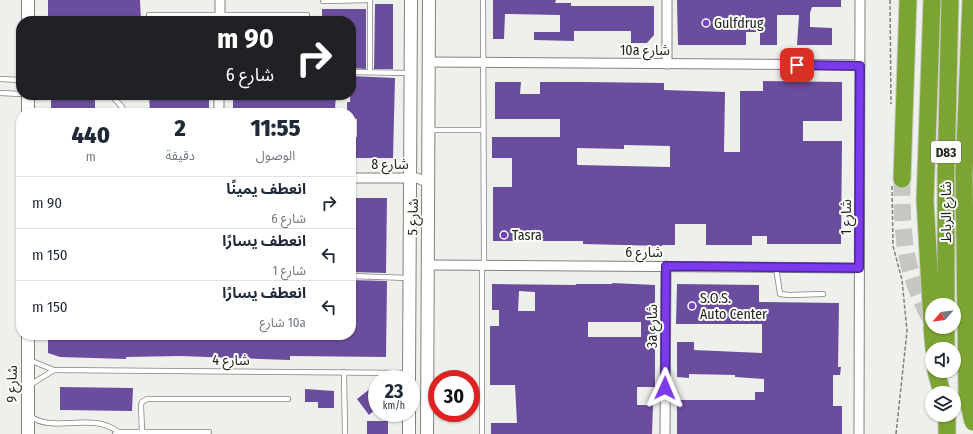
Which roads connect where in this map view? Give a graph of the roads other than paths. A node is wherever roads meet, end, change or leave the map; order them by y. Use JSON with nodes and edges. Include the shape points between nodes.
{"nodes":[{"id":1,"x":28,"y":0,"type":"edge"},
{"id":2,"x":220,"y":0,"type":"edge"},
{"id":3,"x":369,"y":0,"type":"edge"},
{"id":4,"x":411,"y":0,"type":"edge"},
{"id":5,"x":429,"y":0,"type":"edge"},
{"id":6,"x":483,"y":0,"type":"edge"},
{"id":7,"x":667,"y":0,"type":"edge"},
{"id":8,"x":860,"y":0,"type":"edge"},
{"id":9,"x":908,"y":0,"type":"edge"},
{"id":10,"x":932,"y":0,"type":"edge"},
{"id":11,"x":950,"y":0,"type":"edge"},
{"id":12,"x":971,"y":0,"type":"edge"},
{"id":13,"x":323,"y":1,"type":"dead end"},
{"id":14,"x":149,"y":15,"type":"dead end"},
{"id":15,"x":307,"y":15,"type":"dead end"},
{"id":16,"x":28,"y":16,"type":"edge"},
{"id":17,"x":173,"y":16,"type":"edge"},
{"id":18,"x":220,"y":16,"type":"edge"},
{"id":19,"x":278,"y":16,"type":"edge"},
{"id":20,"x":429,"y":62,"type":"junction"},
{"id":21,"x":483,"y":62,"type":"junction"},
{"id":22,"x":667,"y":64,"type":"junction"},
{"id":23,"x":860,"y":66,"type":"junction"},
{"id":24,"x":356,"y":72,"type":"edge"},
{"id":25,"x":370,"y":72,"type":"junction"},
{"id":26,"x":411,"y":73,"type":"junction"},
{"id":27,"x":0,"y":79,"type":"edge"},
{"id":28,"x":16,"y":80,"type":"edge"},
{"id":29,"x":0,"y":93,"type":"edge"},
{"id":30,"x":16,"y":94,"type":"edge"},
{"id":31,"x":116,"y":100,"type":"edge"},
{"id":32,"x":122,"y":108,"type":"edge"},
{"id":33,"x":428,"y":130,"type":"junction"},
{"id":34,"x":483,"y":130,"type":"junction"},
{"id":35,"x":356,"y":178,"type":"edge"},
{"id":36,"x":411,"y":178,"type":"junction"},
{"id":37,"x":897,"y":180,"type":"tunnel mouth"},
{"id":38,"x":429,"y":182,"type":"junction"},
{"id":39,"x":428,"y":265,"type":"junction"},
{"id":40,"x":483,"y":265,"type":"junction"},
{"id":41,"x":666,"y":266,"type":"junction"},
{"id":42,"x":776,"y":267,"type":"junction"},
{"id":43,"x":859,"y":268,"type":"junction"},
{"id":44,"x":356,"y":276,"type":"edge"},
{"id":45,"x":410,"y":278,"type":"junction"},
{"id":46,"x":823,"y":294,"type":"dead end"},
{"id":47,"x":931,"y":298,"type":"edge"},
{"id":48,"x":946,"y":298,"type":"edge"},
{"id":49,"x":28,"y":340,"type":"edge"},
{"id":50,"x":28,"y":359,"type":"junction"},
{"id":51,"x":54,"y":370,"type":"junction"},
{"id":52,"x":409,"y":370,"type":"edge"},
{"id":53,"x":344,"y":372,"type":"junction"},
{"id":54,"x":368,"y":373,"type":"edge"},
{"id":55,"x":28,"y":386,"type":"junction"},
{"id":56,"x":288,"y":399,"type":"dead end"},
{"id":57,"x":27,"y":413,"type":"junction"},
{"id":58,"x":409,"y":422,"type":"edge"},
{"id":59,"x":947,"y":422,"type":"edge"},
{"id":60,"x":973,"y":422,"type":"edge"},
{"id":61,"x":142,"y":432,"type":"junction"},
{"id":62,"x":209,"y":432,"type":"dead end"},
{"id":63,"x":117,"y":433,"type":"edge"},
{"id":64,"x":28,"y":434,"type":"edge"},
{"id":65,"x":345,"y":434,"type":"edge"},
{"id":66,"x":409,"y":434,"type":"edge"},
{"id":67,"x":427,"y":434,"type":"edge"},
{"id":68,"x":482,"y":434,"type":"edge"},
{"id":69,"x":665,"y":434,"type":"edge"},
{"id":70,"x":859,"y":434,"type":"edge"},
{"id":71,"x":947,"y":434,"type":"edge"}],
"edges":[{"from":1,"to":16,"type":"street"},
{"from":2,"to":18,"type":"street"},
{"from":3,"to":13,"type":"lane"},
{"from":3,"to":25,"type":"lane"},
{"from":4,"to":26,"type":"street","name":"شارع 5"},
{"from":5,"to":20,"type":"street","name":"شارع 5"},
{"from":6,"to":21,"type":"lane"},
{"from":7,"to":22,"type":"street"},
{"from":8,"to":23,"type":"street","name":"شارع 1"},
{"from":9,"to":37,"type":"highway"},
{"from":10,"to":47,"type":"highway","via":[[925,200]]},
{"from":11,"to":48,"type":"highway","name":"شارع الرباط","number":"D83"},
{"from":12,"to":60,"type":"highway","bridge":true,"via":[[963,221],[966,387]]},
{"from":14,"to":17,"type":"lane"},
{"from":15,"to":19,"type":"lane"},
{"from":20,"to":21,"type":"street","name":"10a شارع"},
{"from":20,"to":33,"type":"street","name":"شارع 5"},
{"from":21,"to":22,"type":"street","name":"10a شارع"},
{"from":21,"to":34,"type":"lane"},
{"from":22,"to":23,"type":"street","name":"10a شارع"},
{"from":23,"to":43,"type":"street","name":"شارع 1"},
{"from":24,"to":25,"type":"lane"},
{"from":25,"to":26,"type":"lane"},
{"from":26,"to":36,"type":"street","name":"شارع 5"},
{"from":27,"to":28,"type":"lane"},
{"from":29,"to":30,"type":"lane"},
{"from":31,"to":32,"type":"lane"},
{"from":33,"to":34,"type":"lane"},
{"from":33,"to":38,"type":"street","name":"شارع 5"},
{"from":34,"to":40,"type":"lane"},
{"from":35,"to":36,"type":"street","name":"شارع 8"},
{"from":36,"to":38,"type":"street","name":"شارع 8"},
{"from":36,"to":45,"type":"street","name":"شارع 5"},
{"from":38,"to":39,"type":"street","name":"شارع 5"},
{"from":39,"to":40,"type":"street","name":"شارع 6"},
{"from":39,"to":67,"type":"street","name":"شارع 5"},
{"from":40,"to":41,"type":"street","name":"شارع 6"},
{"from":40,"to":68,"type":"lane"},
{"from":41,"to":42,"type":"street","name":"شارع 6"},
{"from":41,"to":69,"type":"street","name":"3a شارع"},
{"from":42,"to":43,"type":"street","name":"شارع 6"},
{"from":42,"to":46,"type":"lane","via":[[780,294]]},
{"from":43,"to":70,"type":"street","name":"شارع 1"},
{"from":44,"to":45,"type":"lane"},
{"from":45,"to":52,"type":"street","name":"شارع 5"},
{"from":49,"to":50,"type":"street","name":"شارع 9"},
{"from":50,"to":51,"type":"lane","name":"شارع 4"},
{"from":50,"to":55,"type":"street","name":"شارع 9"},
{"from":51,"to":53,"type":"lane","name":"شارع 4"},
{"from":51,"to":55,"type":"lane"},
{"from":53,"to":54,"type":"lane","name":"شارع 4"},
{"from":53,"to":65,"type":"lane"},
{"from":55,"to":57,"type":"street","name":"شارع 9"},
{"from":56,"to":61,"type":"lane","via":[[147,399],[141,405]]},
{"from":57,"to":63,"type":"lane","via":[[40,422],[47,423],[104,423]]},
{"from":57,"to":64,"type":"street","name":"شارع 9"},
{"from":58,"to":66,"type":"street"},
{"from":59,"to":71,"type":"highway"},
{"from":61,"to":62,"type":"lane"},
{"from":61,"to":63,"type":"lane"}]}
